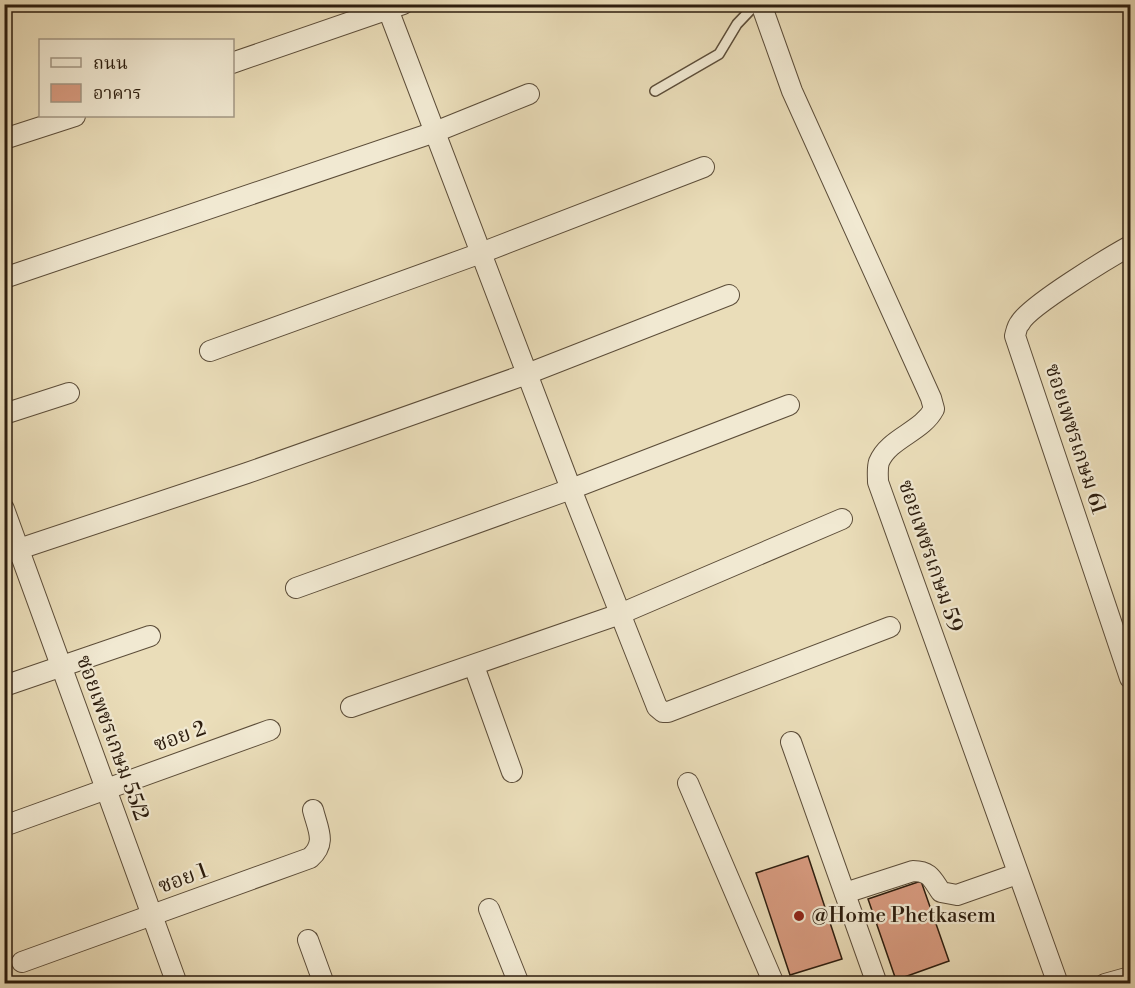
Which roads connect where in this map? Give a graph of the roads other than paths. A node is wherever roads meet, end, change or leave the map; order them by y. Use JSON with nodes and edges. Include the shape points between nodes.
{"nodes":[{"id":1,"x":756,"y":4,"type":"edge"},
{"id":2,"x":761,"y":4,"type":"edge"},
{"id":3,"x":393,"y":6,"type":"edge"},
{"id":4,"x":234,"y":62,"type":"edge"},
{"id":5,"x":655,"y":91,"type":"dead end"},
{"id":6,"x":529,"y":94,"type":"dead end"},
{"id":7,"x":72,"y":117,"type":"edge"},
{"id":8,"x":435,"y":132,"type":"junction"},
{"id":9,"x":4,"y":139,"type":"edge"},
{"id":10,"x":704,"y":168,"type":"dead end"},
{"id":11,"x":1131,"y":246,"type":"edge"},
{"id":12,"x":481,"y":253,"type":"junction"},
{"id":13,"x":4,"y":278,"type":"edge"},
{"id":14,"x":729,"y":295,"type":"dead end"},
{"id":15,"x":210,"y":351,"type":"dead end"},
{"id":16,"x":527,"y":374,"type":"junction"},
{"id":17,"x":69,"y":393,"type":"dead end"},
{"id":18,"x":789,"y":405,"type":"dead end"},
{"id":19,"x":4,"y":414,"type":"edge"},
{"id":20,"x":571,"y":489,"type":"junction"},
{"id":21,"x":4,"y":509,"type":"edge"},
{"id":22,"x":842,"y":519,"type":"dead end"},
{"id":23,"x":12,"y":552,"type":"edge"},
{"id":24,"x":296,"y":588,"type":"dead end"},
{"id":25,"x":620,"y":614,"type":"junction"},
{"id":26,"x":890,"y":627,"type":"dead end"},
{"id":27,"x":150,"y":636,"type":"dead end"},
{"id":28,"x":474,"y":666,"type":"junction"},
{"id":29,"x":60,"y":667,"type":"junction"},
{"id":30,"x":1131,"y":678,"type":"edge"},
{"id":31,"x":4,"y":686,"type":"edge"},
{"id":32,"x":351,"y":707,"type":"dead end"},
{"id":33,"x":270,"y":730,"type":"dead end"},
{"id":34,"x":791,"y":742,"type":"dead end"},
{"id":35,"x":512,"y":772,"type":"dead end"},
{"id":36,"x":688,"y":783,"type":"dead end"},
{"id":37,"x":105,"y":790,"type":"junction"},
{"id":38,"x":313,"y":810,"type":"dead end"},
{"id":39,"x":4,"y":826,"type":"edge"},
{"id":40,"x":1017,"y":874,"type":"junction"},
{"id":41,"x":845,"y":893,"type":"junction"},
{"id":42,"x":489,"y":909,"type":"dead end"},
{"id":43,"x":153,"y":915,"type":"junction"},
{"id":44,"x":308,"y":940,"type":"dead end"},
{"id":45,"x":22,"y":963,"type":"dead end"},
{"id":46,"x":1131,"y":977,"type":"edge"},
{"id":47,"x":177,"y":984,"type":"edge"},
{"id":48,"x":324,"y":984,"type":"edge"},
{"id":49,"x":519,"y":984,"type":"edge"},
{"id":50,"x":774,"y":984,"type":"edge"},
{"id":51,"x":877,"y":984,"type":"edge"},
{"id":52,"x":1058,"y":984,"type":"edge"},
{"id":53,"x":1105,"y":984,"type":"edge"}],
"edges":[{"from":1,"to":5,"type":"lane","via":[[737,24],[719,54]]},
{"from":2,"to":40,"type":"street","name":"ซอยเพชรเกษม 59","via":[[792,91],[931,398],[934,410],[928,420],[885,452],[878,464],[878,482]]},
{"from":3,"to":4,"type":"street"},
{"from":3,"to":8,"type":"street"},
{"from":6,"to":8,"type":"street"},
{"from":7,"to":9,"type":"street"},
{"from":8,"to":12,"type":"street"},
{"from":8,"to":13,"type":"street"},
{"from":10,"to":12,"type":"street"},
{"from":11,"to":30,"type":"street","name":"ซอยเพชรเกษม 61","via":[[1038,305],[1020,321],[1015,336]]},
{"from":12,"to":15,"type":"street"},
{"from":12,"to":16,"type":"street"},
{"from":14,"to":16,"type":"street"},
{"from":16,"to":20,"type":"street"},
{"from":16,"to":23,"type":"street"},
{"from":17,"to":19,"type":"street"},
{"from":18,"to":20,"type":"street"},
{"from":20,"to":24,"type":"street"},
{"from":20,"to":25,"type":"street"},
{"from":21,"to":23,"type":"street","name":"ซอยเพชรเกษม 55/2"},
{"from":22,"to":25,"type":"street"},
{"from":23,"to":29,"type":"street","name":"ซอยเพชรเกษม 55/2"},
{"from":25,"to":26,"type":"street","via":[[657,707],[663,712]]},
{"from":25,"to":28,"type":"street"},
{"from":27,"to":29,"type":"street"},
{"from":28,"to":32,"type":"street"},
{"from":28,"to":35,"type":"street"},
{"from":29,"to":31,"type":"street"},
{"from":29,"to":37,"type":"street","name":"ซอยเพชรเกษม 55/2"},
{"from":33,"to":37,"type":"street","name":"ซอย 2"},
{"from":34,"to":41,"type":"street"},
{"from":36,"to":50,"type":"street"},
{"from":37,"to":39,"type":"street","name":"ซอย 2"},
{"from":37,"to":43,"type":"street","name":"ซอยเพชรเกษม 55/2"},
{"from":38,"to":43,"type":"street","name":"ซอย 1","via":[[320,846],[310,858]]},
{"from":40,"to":41,"type":"street","via":[[957,895],[941,892],[929,875],[913,871]]},
{"from":40,"to":52,"type":"street","name":"ซอยเพชรเกษม 59"},
{"from":41,"to":51,"type":"street"},
{"from":42,"to":49,"type":"street"},
{"from":43,"to":45,"type":"street","name":"ซอย 1"},
{"from":43,"to":47,"type":"street","name":"ซอยเพชรเกษม 55/2"},
{"from":44,"to":48,"type":"street"},
{"from":46,"to":53,"type":"street"}]}
